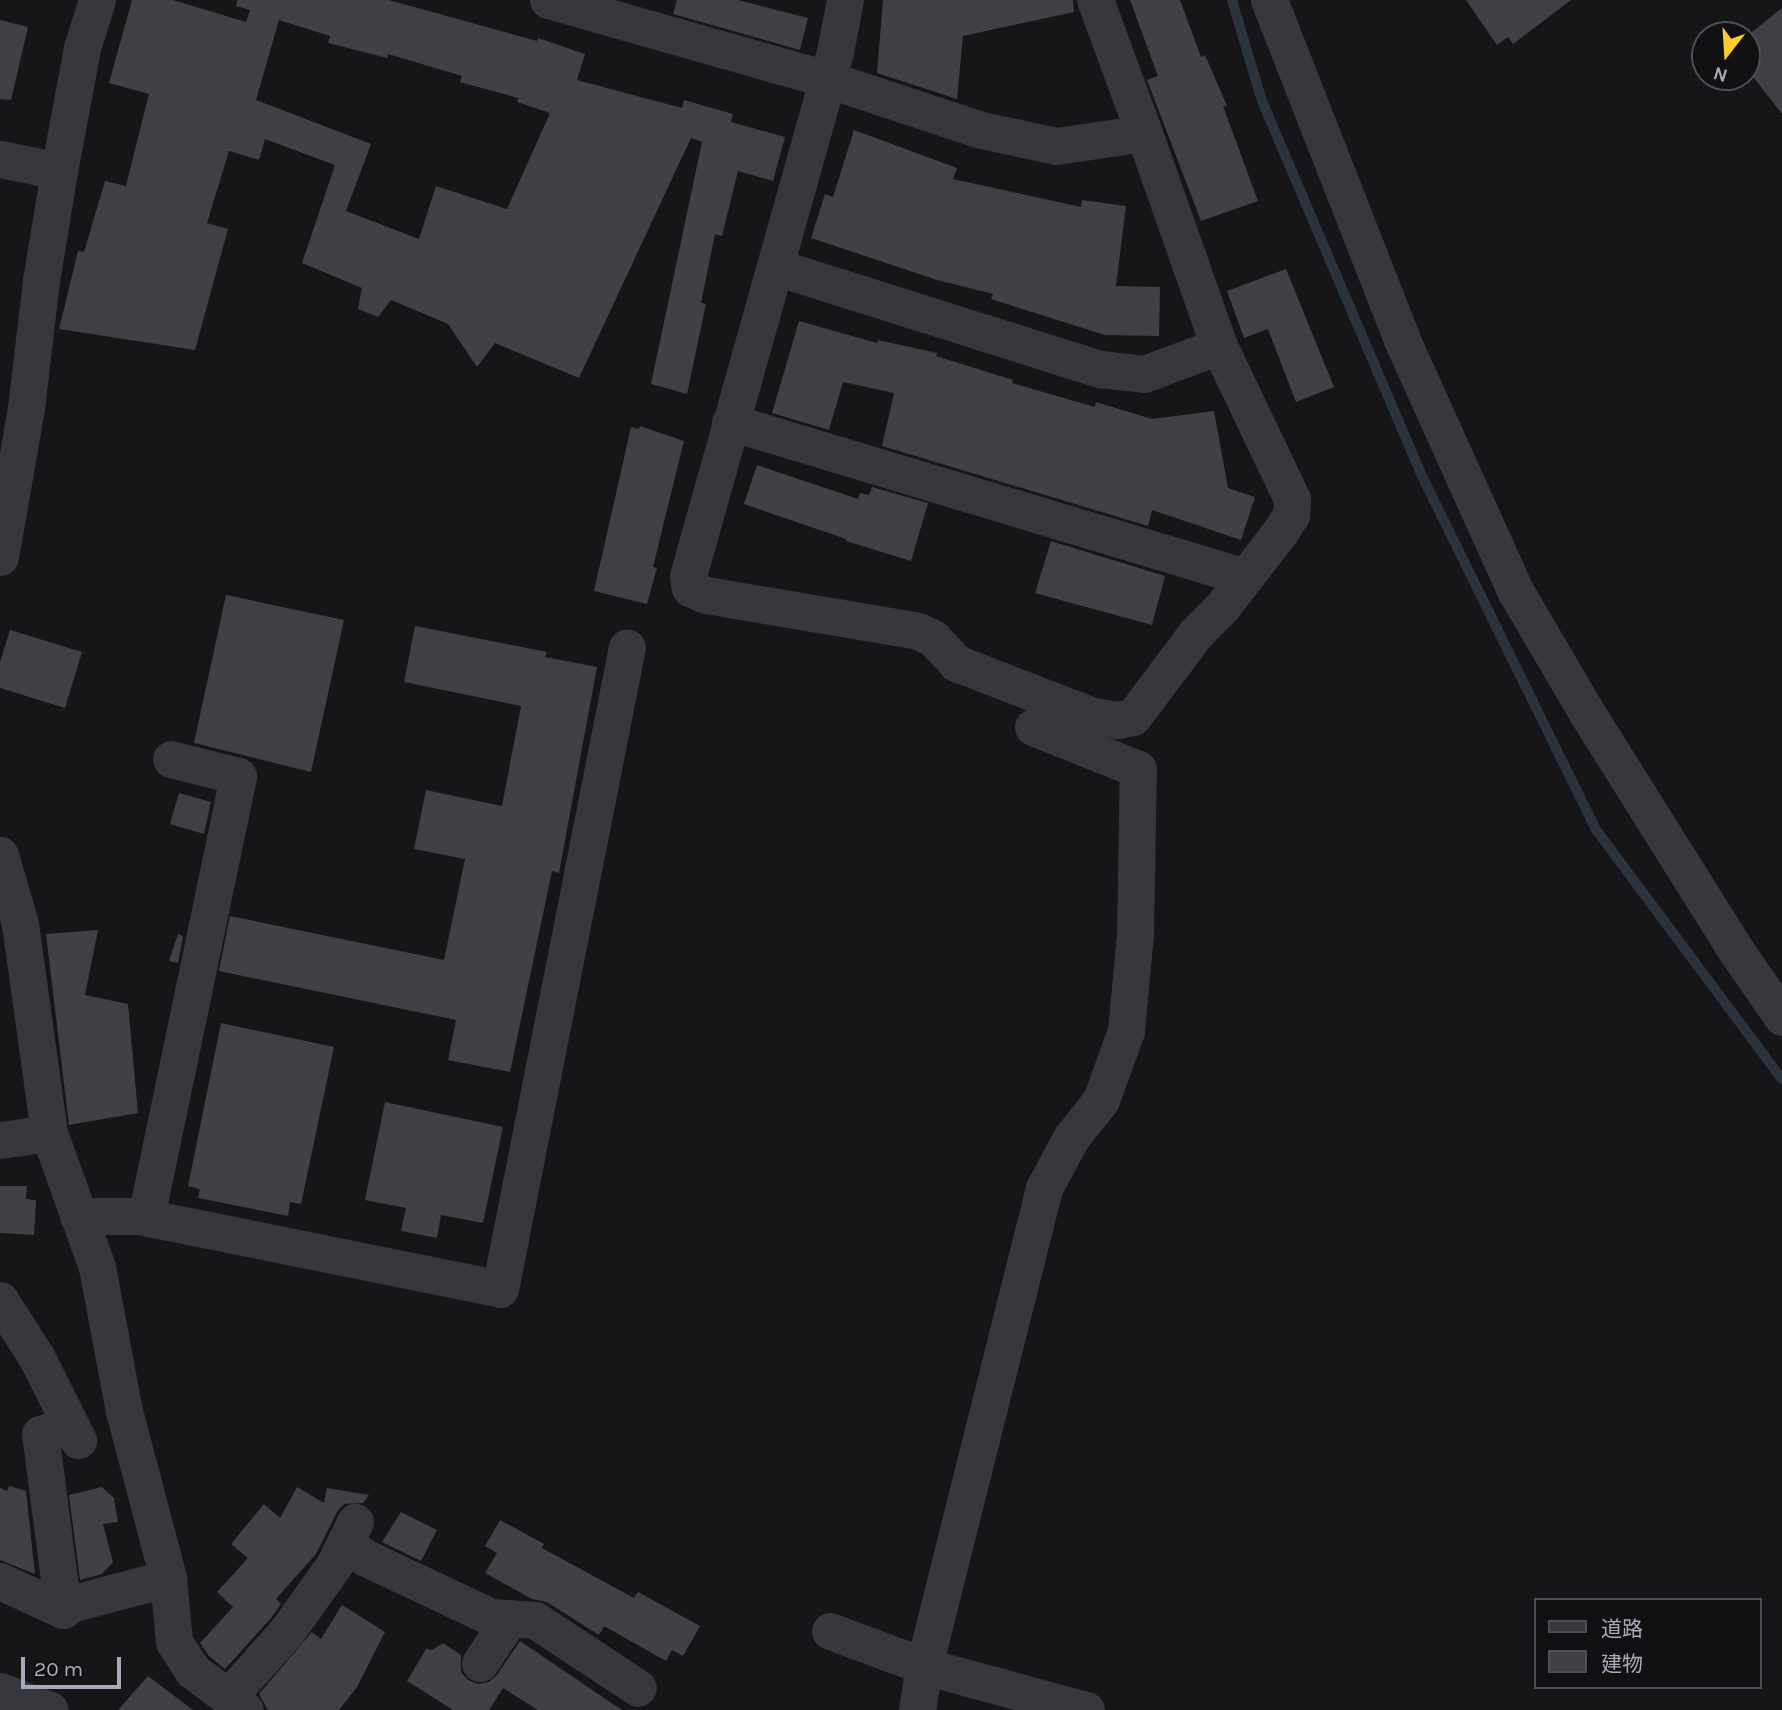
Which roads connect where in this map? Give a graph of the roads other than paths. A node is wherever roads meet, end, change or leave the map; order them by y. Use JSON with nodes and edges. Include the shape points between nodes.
{"nodes":[{"id":1,"x":97,"y":0,"type":"edge"},
{"id":2,"x":548,"y":0,"type":"edge"},
{"id":3,"x":845,"y":0,"type":"edge"},
{"id":4,"x":1095,"y":0,"type":"edge"},
{"id":5,"x":1269,"y":0,"type":"edge"},
{"id":6,"x":827,"y":79,"type":"junction"},
{"id":7,"x":1144,"y":133,"type":"junction"},
{"id":8,"x":0,"y":159,"type":"edge"},
{"id":9,"x":59,"y":171,"type":"junction"},
{"id":10,"x":776,"y":267,"type":"junction"},
{"id":11,"x":1219,"y":346,"type":"junction"},
{"id":12,"x":730,"y":422,"type":"junction"},
{"id":13,"x":0,"y":558,"type":"edge"},
{"id":14,"x":1245,"y":577,"type":"junction"},
{"id":15,"x":627,"y":647,"type":"dead end"},
{"id":16,"x":1033,"y":727,"type":"dead end"},
{"id":17,"x":171,"y":759,"type":"dead end"},
{"id":18,"x":0,"y":855,"type":"edge"},
{"id":19,"x":1782,"y":1017,"type":"edge"},
{"id":20,"x":49,"y":1133,"type":"junction"},
{"id":21,"x":0,"y":1140,"type":"edge"},
{"id":22,"x":78,"y":1216,"type":"junction"},
{"id":23,"x":146,"y":1217,"type":"junction"},
{"id":24,"x":0,"y":1300,"type":"edge"},
{"id":25,"x":168,"y":1578,"type":"junction"},
{"id":26,"x":0,"y":1581,"type":"edge"},
{"id":27,"x":63,"y":1610,"type":"junction"},
{"id":28,"x":510,"y":1618,"type":"junction"},
{"id":29,"x":830,"y":1631,"type":"dead end"},
{"id":30,"x":481,"y":1663,"type":"dead end"},
{"id":31,"x":924,"y":1666,"type":"junction"},
{"id":32,"x":638,"y":1688,"type":"dead end"},
{"id":33,"x":0,"y":1691,"type":"edge"},
{"id":34,"x":236,"y":1704,"type":"edge"},
{"id":35,"x":39,"y":1708,"type":"edge"},
{"id":36,"x":917,"y":1710,"type":"edge"},
{"id":37,"x":1086,"y":1710,"type":"edge"}],
"edges":[{"from":1,"to":9,"type":"street","via":[[82,48]]},
{"from":2,"to":6,"type":"street"},
{"from":3,"to":6,"type":"street"},
{"from":4,"to":7,"type":"street"},
{"from":5,"to":19,"type":"street","via":[[1402,340],[1516,592]]},
{"from":6,"to":7,"type":"street","via":[[981,130],[1057,146]]},
{"from":6,"to":10,"type":"street"},
{"from":7,"to":11,"type":"street"},
{"from":8,"to":9,"type":"street"},
{"from":9,"to":13,"type":"street"},
{"from":10,"to":11,"type":"street","via":[[1100,369],[1144,374]]},
{"from":10,"to":12,"type":"street"},
{"from":11,"to":14,"type":"street","via":[[1292,499],[1291,515]]},
{"from":12,"to":14,"type":"street"},
{"from":12,"to":14,"type":"street","via":[[688,576],[690,588],[706,595],[918,631],[933,638],[956,663],[1093,716],[1133,717]]},
{"from":15,"to":23,"type":"street","via":[[500,1289]]},
{"from":16,"to":31,"type":"street","via":[[1138,769],[1135,934],[1126,1031],[1101,1100],[1071,1138],[1044,1188]]},
{"from":17,"to":23,"type":"street","via":[[238,776]]},
{"from":18,"to":20,"type":"street","via":[[20,924]]},
{"from":20,"to":21,"type":"street"},
{"from":20,"to":22,"type":"street"},
{"from":22,"to":23,"type":"street"},
{"from":22,"to":25,"type":"street","via":[[97,1267],[124,1411]]},
{"from":24,"to":27,"type":"street","via":[[37,1358],[74,1432],[40,1434]]},
{"from":25,"to":27,"type":"street","via":[[70,1604]]},
{"from":25,"to":34,"type":"street","via":[[174,1642],[193,1671]]},
{"from":26,"to":27,"type":"street"},
{"from":28,"to":30,"type":"street"},
{"from":28,"to":32,"type":"street","via":[[535,1620]]},
{"from":28,"to":34,"type":"street","via":[[491,1617],[364,1557],[350,1532],[334,1564]]},
{"from":29,"to":31,"type":"street"},
{"from":31,"to":36,"type":"street"},
{"from":31,"to":37,"type":"street"},
{"from":33,"to":35,"type":"street"}]}
